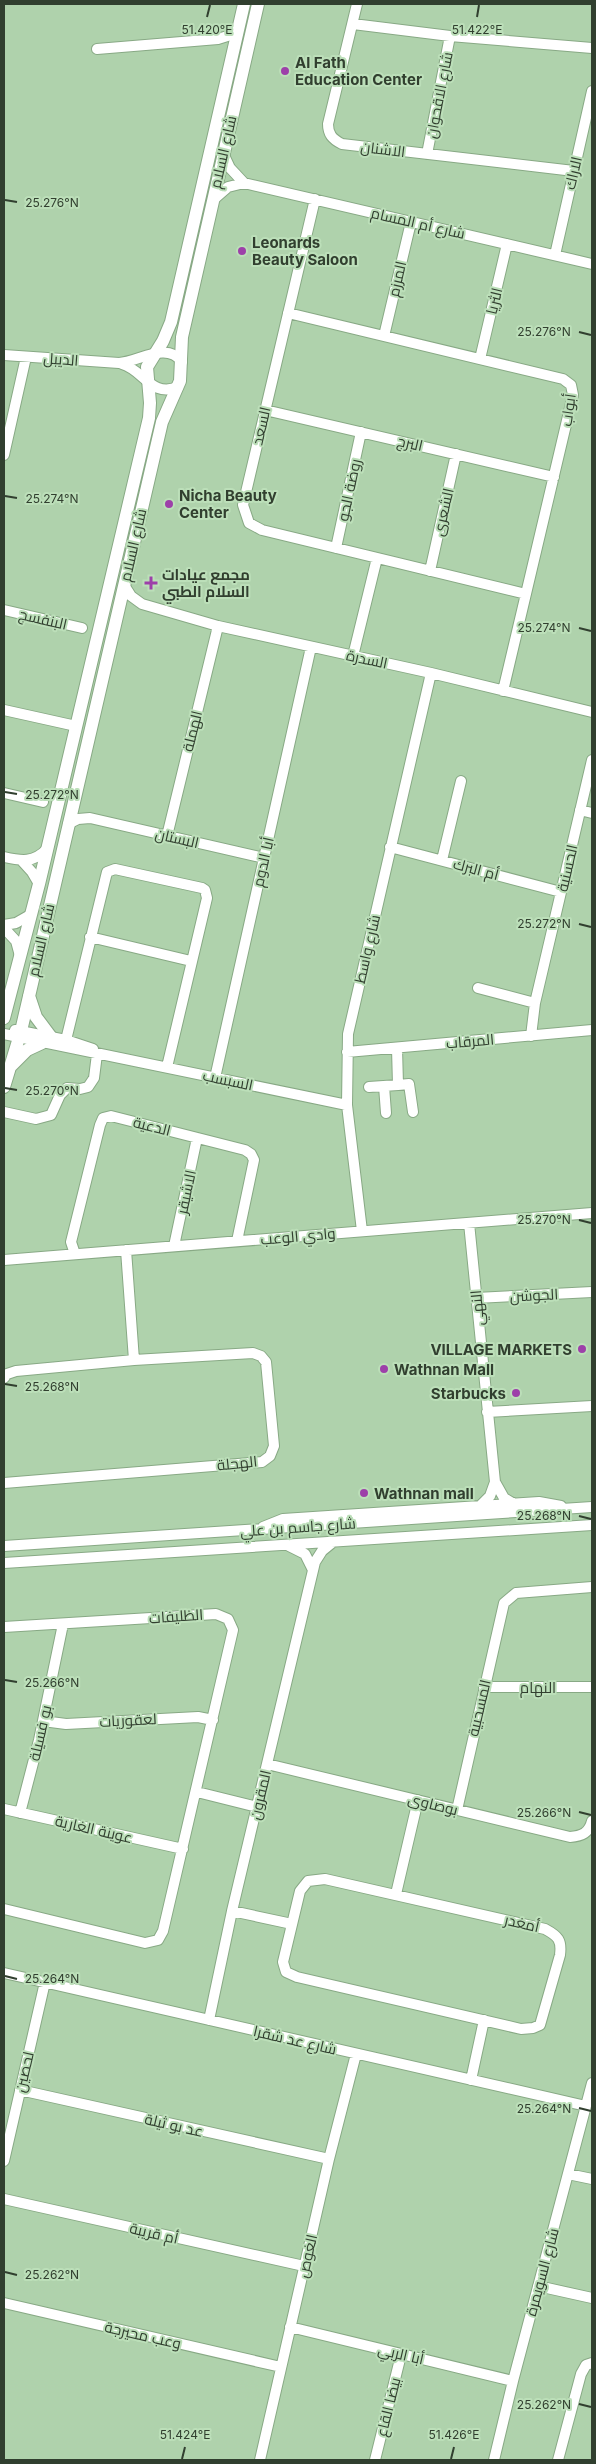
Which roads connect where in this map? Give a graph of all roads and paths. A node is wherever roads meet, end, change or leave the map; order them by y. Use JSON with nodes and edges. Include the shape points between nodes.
{"nodes":[{"id":1,"x":244,"y":4,"type":"edge"},
{"id":2,"x":258,"y":4,"type":"edge"},
{"id":3,"x":357,"y":4,"type":"edge"},
{"id":4,"x":353,"y":24,"type":"junction"},
{"id":5,"x":237,"y":33,"type":"junction"},
{"id":6,"x":450,"y":36,"type":"junction"},
{"id":7,"x":218,"y":39,"type":"junction"},
{"id":8,"x":592,"y":48,"type":"edge"},
{"id":9,"x":97,"y":49,"type":"dead end"},
{"id":10,"x":233,"y":50,"type":"junction"},
{"id":11,"x":592,"y":91,"type":"edge"},
{"id":12,"x":223,"y":153,"type":"junction"},
{"id":13,"x":428,"y":154,"type":"junction"},
{"id":14,"x":574,"y":171,"type":"junction"},
{"id":15,"x":244,"y":183,"type":"junction"},
{"id":16,"x":315,"y":199,"type":"junction"},
{"id":17,"x":212,"y":202,"type":"junction"},
{"id":18,"x":411,"y":222,"type":"junction"},
{"id":19,"x":507,"y":244,"type":"junction"},
{"id":20,"x":554,"y":255,"type":"junction"},
{"id":21,"x":592,"y":264,"type":"edge"},
{"id":22,"x":288,"y":312,"type":"junction"},
{"id":23,"x":384,"y":336,"type":"junction"},
{"id":24,"x":154,"y":354,"type":"junction"},
{"id":25,"x":4,"y":355,"type":"edge"},
{"id":26,"x":26,"y":357,"type":"junction"},
{"id":27,"x":480,"y":358,"type":"junction"},
{"id":28,"x":182,"y":362,"type":"junction"},
{"id":29,"x":118,"y":363,"type":"junction"},
{"id":30,"x":147,"y":383,"type":"junction"},
{"id":31,"x":178,"y":387,"type":"junction"},
{"id":32,"x":265,"y":410,"type":"junction"},
{"id":33,"x":362,"y":432,"type":"junction"},
{"id":34,"x":456,"y":454,"type":"junction"},
{"id":35,"x":4,"y":455,"type":"edge"},
{"id":36,"x":554,"y":477,"type":"junction"},
{"id":37,"x":336,"y":548,"type":"junction"},
{"id":38,"x":377,"y":558,"type":"junction"},
{"id":39,"x":430,"y":571,"type":"junction"},
{"id":40,"x":124,"y":585,"type":"junction"},
{"id":41,"x":526,"y":594,"type":"junction"},
{"id":42,"x":142,"y":604,"type":"junction"},
{"id":43,"x":4,"y":610,"type":"edge"},
{"id":44,"x":118,"y":614,"type":"junction"},
{"id":45,"x":218,"y":626,"type":"junction"},
{"id":46,"x":82,"y":628,"type":"dead end"},
{"id":47,"x":311,"y":647,"type":"junction"},
{"id":48,"x":353,"y":656,"type":"junction"},
{"id":49,"x":431,"y":673,"type":"junction"},
{"id":50,"x":503,"y":691,"type":"junction"},
{"id":51,"x":4,"y":710,"type":"edge"},
{"id":52,"x":592,"y":712,"type":"edge"},
{"id":53,"x":76,"y":726,"type":"junction"},
{"id":54,"x":592,"y":760,"type":"edge"},
{"id":55,"x":460,"y":781,"type":"dead end"},
{"id":56,"x":4,"y":793,"type":"edge"},
{"id":57,"x":74,"y":800,"type":"junction"},
{"id":58,"x":43,"y":802,"type":"dead end"},
{"id":59,"x":580,"y":810,"type":"junction"},
{"id":60,"x":592,"y":813,"type":"edge"},
{"id":61,"x":90,"y":818,"type":"junction"},
{"id":62,"x":68,"y":824,"type":"junction"},
{"id":63,"x":167,"y":836,"type":"junction"},
{"id":64,"x":390,"y":847,"type":"junction"},
{"id":65,"x":47,"y":849,"type":"junction"},
{"id":66,"x":4,"y":857,"type":"edge"},
{"id":67,"x":264,"y":858,"type":"junction"},
{"id":68,"x":442,"y":860,"type":"junction"},
{"id":69,"x":22,"y":861,"type":"junction"},
{"id":70,"x":39,"y":884,"type":"junction"},
{"id":71,"x":561,"y":892,"type":"junction"},
{"id":72,"x":30,"y":915,"type":"junction"},
{"id":73,"x":4,"y":926,"type":"edge"},
{"id":74,"x":90,"y":937,"type":"junction"},
{"id":75,"x":20,"y":956,"type":"junction"},
{"id":76,"x":192,"y":961,"type":"junction"},
{"id":77,"x":478,"y":988,"type":"dead end"},
{"id":78,"x":29,"y":993,"type":"junction"},
{"id":79,"x":535,"y":1003,"type":"junction"},
{"id":80,"x":4,"y":1018,"type":"edge"},
{"id":81,"x":4,"y":1028,"type":"edge"},
{"id":82,"x":592,"y":1030,"type":"edge"},
{"id":83,"x":4,"y":1034,"type":"edge"},
{"id":84,"x":20,"y":1035,"type":"junction"},
{"id":85,"x":531,"y":1036,"type":"junction"},
{"id":86,"x":47,"y":1040,"type":"junction"},
{"id":87,"x":66,"y":1040,"type":"junction"},
{"id":88,"x":397,"y":1048,"type":"junction"},
{"id":89,"x":347,"y":1052,"type":"junction"},
{"id":90,"x":103,"y":1055,"type":"junction"},
{"id":91,"x":167,"y":1067,"type":"junction"},
{"id":92,"x":10,"y":1068,"type":"junction"},
{"id":93,"x":215,"y":1078,"type":"junction"},
{"id":94,"x":398,"y":1085,"type":"junction"},
{"id":95,"x":384,"y":1086,"type":"junction"},
{"id":96,"x":4,"y":1087,"type":"edge"},
{"id":97,"x":369,"y":1087,"type":"dead end"},
{"id":98,"x":348,"y":1105,"type":"junction"},
{"id":99,"x":4,"y":1112,"type":"edge"},
{"id":100,"x":413,"y":1112,"type":"dead end"},
{"id":101,"x":386,"y":1113,"type":"dead end"},
{"id":102,"x":197,"y":1138,"type":"junction"},
{"id":103,"x":592,"y":1213,"type":"edge"},
{"id":104,"x":469,"y":1223,"type":"junction"},
{"id":105,"x":362,"y":1231,"type":"junction"},
{"id":106,"x":236,"y":1241,"type":"junction"},
{"id":107,"x":174,"y":1246,"type":"junction"},
{"id":108,"x":126,"y":1250,"type":"junction"},
{"id":109,"x":75,"y":1254,"type":"junction"},
{"id":110,"x":4,"y":1260,"type":"edge"},
{"id":111,"x":592,"y":1292,"type":"edge"},
{"id":112,"x":476,"y":1298,"type":"junction"},
{"id":113,"x":134,"y":1360,"type":"junction"},
{"id":114,"x":4,"y":1378,"type":"edge"},
{"id":115,"x":592,"y":1406,"type":"edge"},
{"id":116,"x":487,"y":1412,"type":"junction"},
{"id":117,"x":494,"y":1482,"type":"junction"},
{"id":118,"x":4,"y":1483,"type":"edge"},
{"id":119,"x":514,"y":1504,"type":"junction"},
{"id":120,"x":480,"y":1506,"type":"junction"},
{"id":121,"x":592,"y":1507,"type":"edge"},
{"id":122,"x":569,"y":1509,"type":"junction"},
{"id":123,"x":592,"y":1525,"type":"edge"},
{"id":124,"x":259,"y":1529,"type":"junction"},
{"id":125,"x":333,"y":1542,"type":"junction"},
{"id":126,"x":286,"y":1545,"type":"junction"},
{"id":127,"x":4,"y":1546,"type":"edge"},
{"id":128,"x":4,"y":1563,"type":"edge"},
{"id":129,"x":313,"y":1570,"type":"junction"},
{"id":130,"x":592,"y":1587,"type":"edge"},
{"id":131,"x":63,"y":1624,"type":"junction"},
{"id":132,"x":4,"y":1627,"type":"edge"},
{"id":133,"x":484,"y":1687,"type":"junction"},
{"id":134,"x":592,"y":1687,"type":"edge"},
{"id":135,"x":213,"y":1720,"type":"junction"},
{"id":136,"x":43,"y":1721,"type":"junction"},
{"id":137,"x":267,"y":1764,"type":"junction"},
{"id":138,"x":197,"y":1792,"type":"junction"},
{"id":139,"x":418,"y":1800,"type":"junction"},
{"id":140,"x":257,"y":1807,"type":"junction"},
{"id":141,"x":4,"y":1809,"type":"edge"},
{"id":142,"x":457,"y":1810,"type":"junction"},
{"id":143,"x":20,"y":1813,"type":"junction"},
{"id":144,"x":592,"y":1821,"type":"edge"},
{"id":145,"x":183,"y":1849,"type":"junction"},
{"id":146,"x":396,"y":1894,"type":"junction"},
{"id":147,"x":4,"y":1909,"type":"edge"},
{"id":148,"x":232,"y":1910,"type":"junction"},
{"id":149,"x":292,"y":1924,"type":"junction"},
{"id":150,"x":4,"y":1973,"type":"edge"},
{"id":151,"x":45,"y":1982,"type":"junction"},
{"id":152,"x":209,"y":2020,"type":"junction"},
{"id":153,"x":484,"y":2020,"type":"junction"},
{"id":154,"x":356,"y":2054,"type":"junction"},
{"id":155,"x":471,"y":2080,"type":"junction"},
{"id":156,"x":592,"y":2083,"type":"edge"},
{"id":157,"x":20,"y":2090,"type":"junction"},
{"id":158,"x":586,"y":2106,"type":"junction"},
{"id":159,"x":329,"y":2159,"type":"junction"},
{"id":160,"x":4,"y":2161,"type":"edge"},
{"id":161,"x":568,"y":2174,"type":"junction"},
{"id":162,"x":592,"y":2180,"type":"edge"},
{"id":163,"x":4,"y":2199,"type":"edge"},
{"id":164,"x":304,"y":2266,"type":"junction"},
{"id":165,"x":538,"y":2286,"type":"junction"},
{"id":166,"x":592,"y":2298,"type":"edge"},
{"id":167,"x":4,"y":2303,"type":"edge"},
{"id":168,"x":290,"y":2327,"type":"junction"},
{"id":169,"x":401,"y":2354,"type":"junction"},
{"id":170,"x":592,"y":2363,"type":"edge"},
{"id":171,"x":281,"y":2367,"type":"junction"},
{"id":172,"x":513,"y":2381,"type":"junction"},
{"id":173,"x":260,"y":2460,"type":"edge"},
{"id":174,"x":375,"y":2460,"type":"edge"},
{"id":175,"x":494,"y":2460,"type":"edge"},
{"id":176,"x":558,"y":2460,"type":"edge"}],
"edges":[{"from":1,"to":5,"type":"main road","name":"شارع السلام"},
{"from":2,"to":12,"type":"main road","name":"شارع السلام"},
{"from":3,"to":4,"type":"street","name":"الاشنان"},
{"from":4,"to":6,"type":"street","name":"شارع الاقحوان"},
{"from":4,"to":13,"type":"street","name":"الاشنان","via":[[328,124],[331,137],[342,144]]},
{"from":5,"to":7,"type":"street"},
{"from":5,"to":10,"type":"main road","name":"شارع السلام"},
{"from":6,"to":8,"type":"street","name":"شارع الاقحوان"},
{"from":6,"to":13,"type":"street","name":"شارع الاقحوان"},
{"from":7,"to":9,"type":"street"},
{"from":7,"to":10,"type":"street"},
{"from":10,"to":24,"type":"main road","name":"شارع السلام","via":[[170,322]]},
{"from":11,"to":14,"type":"street","name":"الاراك"},
{"from":12,"to":15,"type":"street","via":[[230,168]]},
{"from":12,"to":17,"type":"main road","name":"شارع السلام"},
{"from":13,"to":14,"type":"street","name":"الاشنان"},
{"from":14,"to":20,"type":"street","name":"الاراك"},
{"from":15,"to":16,"type":"street","name":"شارع أم المسام"},
{"from":15,"to":17,"type":"street","via":[[223,190]]},
{"from":16,"to":18,"type":"street","name":"شارع أم المسام"},
{"from":16,"to":22,"type":"street","name":"السعد"},
{"from":17,"to":28,"type":"main road","name":"شارع السلام","via":[[182,337]]},
{"from":18,"to":19,"type":"street","name":"شارع أم المسام"},
{"from":18,"to":23,"type":"street","name":"المرزم"},
{"from":19,"to":20,"type":"street","name":"شارع أم المسام"},
{"from":19,"to":27,"type":"street","name":"الثريا"},
{"from":20,"to":21,"type":"street","name":"شارع أم المسام"},
{"from":22,"to":23,"type":"street","name":"أبواب"},
{"from":22,"to":32,"type":"street","name":"السعد"},
{"from":23,"to":27,"type":"street","name":"أبواب"},
{"from":24,"to":28,"type":"street","name":"الديبل","via":[[169,352]]},
{"from":24,"to":29,"type":"street","name":"الديبل"},
{"from":24,"to":30,"type":"main road","name":"شارع السلام","via":[[147,367]]},
{"from":25,"to":26,"type":"street","name":"الديبل"},
{"from":26,"to":29,"type":"street","name":"الديبل"},
{"from":26,"to":35,"type":"street"},
{"from":27,"to":36,"type":"street","name":"أبواب","via":[[563,379],[571,385],[573,395]]},
{"from":28,"to":31,"type":"main road","name":"شارع السلام"},
{"from":29,"to":30,"type":"street","name":"الديبل","via":[[132,368]]},
{"from":30,"to":31,"type":"street","name":"الديبل","via":[[160,390]]},
{"from":30,"to":53,"type":"main road","name":"شارع السلام","via":[[149,418]]},
{"from":31,"to":40,"type":"main road","name":"شارع السلام","via":[[162,422]]},
{"from":32,"to":33,"type":"street","name":"البرج"},
{"from":32,"to":37,"type":"street","name":"السعد","via":[[242,505],[249,523],[262,530]]},
{"from":33,"to":34,"type":"street","name":"البرج"},
{"from":33,"to":37,"type":"street","name":"روضة الجو"},
{"from":34,"to":36,"type":"street","name":"البرج"},
{"from":34,"to":39,"type":"street","name":"الشعرى"},
{"from":36,"to":41,"type":"street","name":"أبواب"},
{"from":37,"to":38,"type":"street","name":"السعد"},
{"from":38,"to":39,"type":"street","name":"السعد"},
{"from":38,"to":48,"type":"street"},
{"from":39,"to":41,"type":"street","name":"السعد"},
{"from":40,"to":42,"type":"street","name":"السدرة"},
{"from":40,"to":44,"type":"main road","name":"شارع السلام"},
{"from":41,"to":50,"type":"street","name":"أبواب"},
{"from":42,"to":44,"type":"street","via":[[128,606]]},
{"from":42,"to":45,"type":"street","name":"السدرة"},
{"from":43,"to":46,"type":"street","name":"البنفسج"},
{"from":44,"to":57,"type":"main road","name":"شارع السلام"},
{"from":45,"to":47,"type":"street","name":"السدرة"},
{"from":45,"to":63,"type":"street","name":"الهملة"},
{"from":47,"to":48,"type":"street","name":"السدرة"},
{"from":47,"to":67,"type":"street","name":"أبا الدوم"},
{"from":48,"to":49,"type":"street","name":"السدرة"},
{"from":49,"to":50,"type":"street","name":"السدرة"},
{"from":49,"to":64,"type":"street","name":"شارع واسط"},
{"from":50,"to":52,"type":"street","name":"السدرة"},
{"from":51,"to":53,"type":"street"},
{"from":53,"to":65,"type":"main road","name":"شارع السلام"},
{"from":54,"to":59,"type":"street","name":"الحسنية"},
{"from":55,"to":68,"type":"street"},
{"from":56,"to":58,"type":"street"},
{"from":57,"to":61,"type":"street"},
{"from":57,"to":62,"type":"main road","name":"شارع السلام"},
{"from":59,"to":60,"type":"street"},
{"from":59,"to":71,"type":"street","name":"الحسنية"},
{"from":61,"to":62,"type":"street","name":"البستان"},
{"from":61,"to":63,"type":"street","name":"البستان"},
{"from":62,"to":78,"type":"main road","name":"شارع السلام"},
{"from":63,"to":67,"type":"street","name":"البستان"},
{"from":64,"to":68,"type":"street","name":"أم البرك"},
{"from":64,"to":89,"type":"street","name":"شارع واسط","via":[[348,1034]]},
{"from":65,"to":69,"type":"street","via":[[35,858]]},
{"from":65,"to":70,"type":"main road","name":"شارع السلام"},
{"from":66,"to":69,"type":"street"},
{"from":67,"to":93,"type":"street","name":"أبا الدوم"},
{"from":68,"to":71,"type":"street","name":"أم البرك"},
{"from":69,"to":70,"type":"street"},
{"from":70,"to":72,"type":"main road","name":"شارع السلام"},
{"from":71,"to":79,"type":"street","name":"الحسنية"},
{"from":72,"to":73,"type":"street"},
{"from":72,"to":75,"type":"main road","name":"شارع السلام"},
{"from":73,"to":75,"type":"street","via":[[16,941]]},
{"from":74,"to":76,"type":"street"},
{"from":74,"to":76,"type":"street","via":[[104,875],[110,869],[202,888],[206,898]]},
{"from":74,"to":87,"type":"street"},
{"from":75,"to":80,"type":"main road","name":"شارع السلام"},
{"from":76,"to":91,"type":"street"},
{"from":77,"to":79,"type":"street"},
{"from":78,"to":84,"type":"main road","name":"شارع السلام"},
{"from":78,"to":86,"type":"main road"},
{"from":79,"to":85,"type":"street","name":"الحسنية"},
{"from":81,"to":84,"type":"street","name":"السبسب"},
{"from":82,"to":85,"type":"street","name":"المرقاب"},
{"from":83,"to":84,"type":"street","name":"السبسب"},
{"from":84,"to":86,"type":"street","name":"السبسب"},
{"from":84,"to":92,"type":"main road","name":"شارع السلام"},
{"from":85,"to":88,"type":"street","name":"المرقاب"},
{"from":86,"to":87,"type":"street","name":"السبسب"},
{"from":86,"to":90,"type":"street","name":"السبسب"},
{"from":86,"to":92,"type":"main road","via":[[28,1050]]},
{"from":87,"to":90,"type":"street","name":"السبسب"},
{"from":88,"to":89,"type":"street","name":"المرقاب"},
{"from":88,"to":94,"type":"street"},
{"from":89,"to":98,"type":"street","name":"شارع واسط"},
{"from":90,"to":91,"type":"street","name":"السبسب"},
{"from":90,"to":99,"type":"street","via":[[88,1087],[67,1088],[50,1115],[36,1120]]},
{"from":91,"to":93,"type":"street","name":"السبسب"},
{"from":92,"to":96,"type":"main road","name":"شارع السلام"},
{"from":93,"to":98,"type":"street","name":"السبسب"},
{"from":94,"to":95,"type":"street"},
{"from":94,"to":100,"type":"street","via":[[409,1084]]},
{"from":95,"to":97,"type":"street"},
{"from":95,"to":101,"type":"street"},
{"from":98,"to":105,"type":"street","name":"شارع واسط"},
{"from":102,"to":106,"type":"street","name":"الدعية","via":[[245,1150],[254,1160]]},
{"from":102,"to":107,"type":"street","name":"الاشيقر"},
{"from":102,"to":109,"type":"street","name":"الدعية","via":[[111,1116],[104,1118],[70,1242]]},
{"from":103,"to":104,"type":"street","name":"وادي الوعب"},
{"from":104,"to":105,"type":"street","name":"وادي الوعب"},
{"from":104,"to":112,"type":"street","name":"النهي"},
{"from":105,"to":106,"type":"street","name":"وادي الوعب"},
{"from":106,"to":107,"type":"street","name":"وادي الوعب"},
{"from":107,"to":108,"type":"street","name":"وادي الوعب"},
{"from":108,"to":109,"type":"street","name":"وادي الوعب"},
{"from":108,"to":113,"type":"street"},
{"from":109,"to":110,"type":"street","name":"وادي الوعب"},
{"from":111,"to":112,"type":"street","name":"الجوشن"},
{"from":112,"to":116,"type":"street","name":"النهي"},
{"from":113,"to":114,"type":"street","name":"الهجلة","via":[[16,1371]]},
{"from":113,"to":118,"type":"street","name":"الهجلة","via":[[253,1353],[261,1356],[266,1362],[274,1446],[270,1456],[262,1462]]},
{"from":115,"to":116,"type":"street"},
{"from":116,"to":117,"type":"street","name":"النهي"},
{"from":117,"to":119,"type":"street","via":[[504,1498]]},
{"from":117,"to":120,"type":"street","via":[[490,1496]]},
{"from":119,"to":120,"type":"street"},
{"from":119,"to":122,"type":"street","via":[[546,1503]]},
{"from":120,"to":124,"type":"street","via":[[283,1519]]},
{"from":121,"to":122,"type":"street","name":"شارع جاسم بن علي"},
{"from":122,"to":124,"type":"street","name":"شارع جاسم بن علي"},
{"from":123,"to":125,"type":"street","name":"شارع جاسم بن علي"},
{"from":124,"to":127,"type":"street","name":"شارع جاسم بن علي"},
{"from":125,"to":126,"type":"street","name":"شارع جاسم بن علي"},
{"from":125,"to":129,"type":"street","name":"المقرون","via":[[317,1556]]},
{"from":126,"to":128,"type":"street","name":"شارع جاسم بن علي"},
{"from":126,"to":129,"type":"street","via":[[305,1554]]},
{"from":129,"to":137,"type":"street","name":"المقرون"},
{"from":130,"to":133,"type":"street","name":"المسحبية","via":[[516,1593],[506,1599]]},
{"from":131,"to":132,"type":"street","name":"الظليفات"},
{"from":131,"to":135,"type":"street","name":"الظليفات","via":[[216,1614],[228,1619],[233,1630]]},
{"from":131,"to":136,"type":"street","name":"بو فسيلة"},
{"from":133,"to":134,"type":"street","name":"النهام"},
{"from":133,"to":142,"type":"street","name":"المسحبية"},
{"from":135,"to":136,"type":"street","name":"لعقوريات","via":[[198,1716],[66,1724]]},
{"from":135,"to":138,"type":"street","name":"الظليفات"},
{"from":136,"to":143,"type":"street","name":"بو فسيلة"},
{"from":137,"to":139,"type":"street","name":"بوصاوى"},
{"from":137,"to":140,"type":"street","name":"المقرون"},
{"from":138,"to":140,"type":"street"},
{"from":138,"to":145,"type":"street","name":"الظليفات"},
{"from":139,"to":142,"type":"street","name":"بوصاوى"},
{"from":139,"to":146,"type":"street"},
{"from":140,"to":148,"type":"street","name":"المقرون"},
{"from":141,"to":143,"type":"street","name":"عوينة الغارية"},
{"from":142,"to":144,"type":"street","name":"بوصاوى","via":[[570,1837],[587,1833]]},
{"from":143,"to":145,"type":"street","name":"عوينة الغارية"},
{"from":145,"to":147,"type":"street","name":"الظليفات","via":[[164,1931],[158,1940],[145,1942]]},
{"from":146,"to":149,"type":"street","name":"أمغدر","via":[[325,1879],[308,1881],[300,1891]]},
{"from":146,"to":153,"type":"street","name":"أمغدر","via":[[545,1929],[557,1935],[562,1943],[560,1955],[540,2024],[521,2029]]},
{"from":148,"to":149,"type":"street"},
{"from":148,"to":152,"type":"street","name":"المقرون"},
{"from":149,"to":153,"type":"street","name":"أمغدر","via":[[283,1962],[286,1972],[297,1978]]},
{"from":150,"to":151,"type":"street","name":"شارع عد شقرا"},
{"from":151,"to":152,"type":"street","name":"شارع عد شقرا"},
{"from":151,"to":157,"type":"street","name":"لحصين"},
{"from":152,"to":154,"type":"street","name":"شارع عد شقرا"},
{"from":153,"to":155,"type":"street"},
{"from":154,"to":155,"type":"street","name":"شارع عد شقرا"},
{"from":154,"to":159,"type":"street","name":"الغوص"},
{"from":155,"to":158,"type":"street","name":"شارع عد شقرا"},
{"from":156,"to":158,"type":"street","name":"شارع السويمرة"},
{"from":157,"to":159,"type":"street","name":"عد بو ثيلة"},
{"from":157,"to":160,"type":"street","name":"لحصين"},
{"from":158,"to":161,"type":"street","name":"شارع السويمرة"},
{"from":159,"to":164,"type":"street","name":"الغوص"},
{"from":161,"to":162,"type":"street"},
{"from":161,"to":165,"type":"street","name":"شارع السويمرة"},
{"from":163,"to":164,"type":"street","name":"أم قريبة"},
{"from":164,"to":168,"type":"street","name":"الغوص"},
{"from":165,"to":166,"type":"street"},
{"from":165,"to":172,"type":"street","name":"شارع السويمرة"},
{"from":167,"to":171,"type":"street","name":"وعب محيرجة"},
{"from":168,"to":169,"type":"street","name":"أبا الربي"},
{"from":168,"to":171,"type":"street","name":"الغوص"},
{"from":169,"to":172,"type":"street","name":"أبا الربي"},
{"from":169,"to":174,"type":"street","name":"بيضا القاع"},
{"from":170,"to":176,"type":"street","via":[[586,2364],[580,2374]]},
{"from":171,"to":173,"type":"street","name":"الغوص"},
{"from":172,"to":175,"type":"street","name":"شارع السويمرة"}]}
